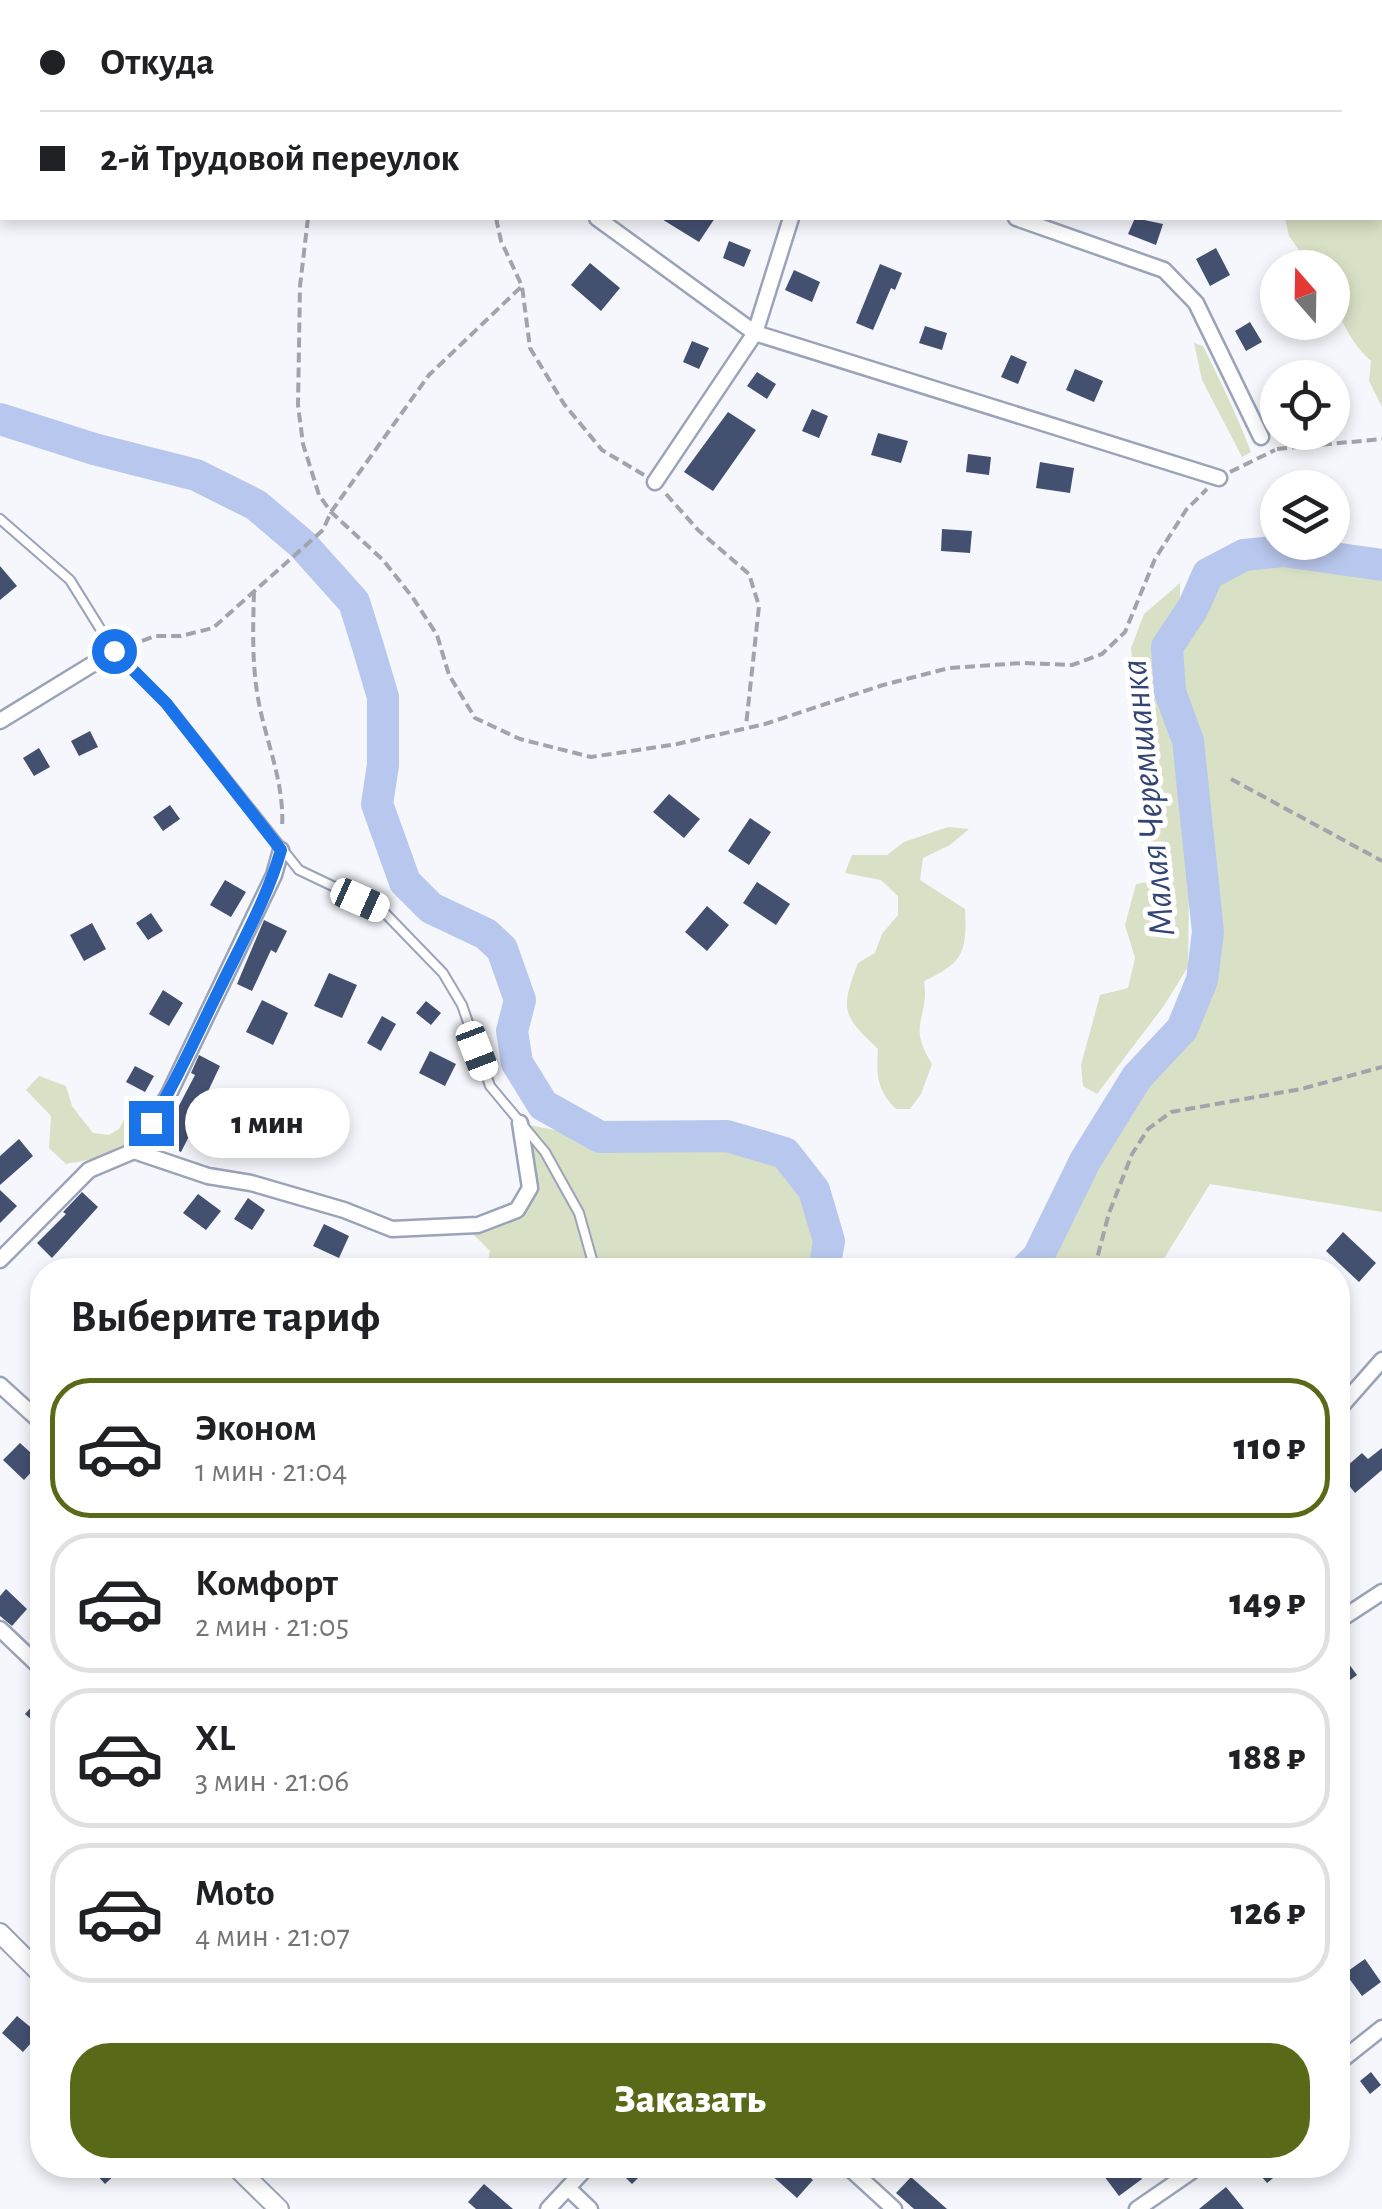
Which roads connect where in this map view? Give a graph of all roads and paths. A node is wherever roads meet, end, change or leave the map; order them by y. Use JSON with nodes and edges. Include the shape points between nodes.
{"nodes":[{"id":1,"x":308,"y":220,"type":"edge"},
{"id":2,"x":496,"y":220,"type":"edge"},
{"id":3,"x":600,"y":220,"type":"edge"},
{"id":4,"x":790,"y":220,"type":"edge"},
{"id":5,"x":1022,"y":220,"type":"edge"},
{"id":6,"x":522,"y":286,"type":"junction"},
{"id":7,"x":755,"y":333,"type":"junction"},
{"id":8,"x":1260,"y":436,"type":"edge"},
{"id":9,"x":1382,"y":438,"type":"edge"},
{"id":10,"x":1219,"y":478,"type":"junction"},
{"id":11,"x":655,"y":482,"type":"junction"},
{"id":12,"x":331,"y":512,"type":"junction"},
{"id":13,"x":0,"y":518,"type":"edge"},
{"id":14,"x":254,"y":592,"type":"junction"},
{"id":15,"x":114,"y":651,"type":"junction"},
{"id":16,"x":0,"y":721,"type":"edge"},
{"id":17,"x":746,"y":728,"type":"junction"},
{"id":18,"x":1231,"y":779,"type":"dead end"},
{"id":19,"x":281,"y":850,"type":"junction"},
{"id":20,"x":1382,"y":861,"type":"edge"},
{"id":21,"x":1382,"y":1066,"type":"edge"},
{"id":22,"x":520,"y":1123,"type":"junction"},
{"id":23,"x":134,"y":1151,"type":"junction"},
{"id":24,"x":592,"y":1258,"type":"edge"},
{"id":25,"x":1097,"y":1258,"type":"edge"},
{"id":26,"x":0,"y":1260,"type":"edge"},
{"id":27,"x":1382,"y":1360,"type":"edge"},
{"id":28,"x":0,"y":1385,"type":"edge"},
{"id":29,"x":1350,"y":1396,"type":"edge"},
{"id":30,"x":30,"y":1412,"type":"edge"},
{"id":31,"x":1382,"y":1592,"type":"edge"},
{"id":32,"x":1350,"y":1613,"type":"edge"},
{"id":33,"x":0,"y":1630,"type":"edge"},
{"id":34,"x":30,"y":1657,"type":"edge"},
{"id":35,"x":0,"y":1932,"type":"edge"},
{"id":36,"x":30,"y":1963,"type":"edge"},
{"id":37,"x":1382,"y":2028,"type":"edge"},
{"id":38,"x":1350,"y":2053,"type":"edge"},
{"id":39,"x":247,"y":2178,"type":"edge"},
{"id":40,"x":577,"y":2178,"type":"edge"},
{"id":41,"x":860,"y":2178,"type":"edge"},
{"id":42,"x":1181,"y":2178,"type":"edge"},
{"id":43,"x":568,"y":2188,"type":"junction"},
{"id":44,"x":279,"y":2209,"type":"edge"},
{"id":45,"x":548,"y":2209,"type":"edge"},
{"id":46,"x":590,"y":2209,"type":"edge"},
{"id":47,"x":894,"y":2209,"type":"edge"},
{"id":48,"x":1137,"y":2209,"type":"edge"}],
"edges":[{"from":1,"to":12,"type":"path","via":[[298,406],[314,482]]},
{"from":2,"to":6,"type":"path"},
{"from":3,"to":7,"type":"street"},
{"from":4,"to":7,"type":"street"},
{"from":5,"to":8,"type":"street","via":[[1164,270],[1196,302]]},
{"from":6,"to":11,"type":"path","via":[[530,348],[564,404],[602,450]]},
{"from":6,"to":12,"type":"path","via":[[429,375]]},
{"from":7,"to":10,"type":"street"},
{"from":7,"to":11,"type":"street"},
{"from":9,"to":10,"type":"path","via":[[1275,450]]},
{"from":10,"to":17,"type":"path","via":[[1186,510],[1155,559],[1125,632],[1102,654],[1072,665],[949,668]]},
{"from":11,"to":17,"type":"path","via":[[750,574],[759,606]]},
{"from":12,"to":14,"type":"path","via":[[323,530]]},
{"from":12,"to":17,"type":"path","via":[[413,598],[475,718],[520,739],[591,758]]},
{"from":13,"to":15,"type":"lane","via":[[70,580]]},
{"from":14,"to":15,"type":"path","via":[[213,628],[155,636]]},
{"from":14,"to":19,"type":"path","via":[[257,695],[281,786]]},
{"from":15,"to":16,"type":"street"},
{"from":15,"to":19,"type":"lane","via":[[166,703]]},
{"from":18,"to":20,"type":"path"},
{"from":19,"to":22,"type":"lane","via":[[299,870],[380,909],[443,973],[462,1004],[490,1086]]},
{"from":19,"to":23,"type":"street","via":[[168,1096]]},
{"from":21,"to":25,"type":"path","via":[[1301,1089],[1171,1112],[1148,1129],[1132,1154]]},
{"from":22,"to":23,"type":"street","via":[[530,1188],[517,1210],[478,1225],[392,1229]]},
{"from":22,"to":24,"type":"lane","via":[[579,1212]]},
{"from":23,"to":26,"type":"street","via":[[89,1170]]},
{"from":27,"to":29,"type":"street"},
{"from":28,"to":30,"type":"street"},
{"from":31,"to":32,"type":"street"},
{"from":33,"to":34,"type":"street"},
{"from":35,"to":36,"type":"street"},
{"from":37,"to":38,"type":"street"},
{"from":39,"to":44,"type":"street"},
{"from":40,"to":43,"type":"street"},
{"from":41,"to":47,"type":"street"},
{"from":42,"to":48,"type":"street"},
{"from":43,"to":45,"type":"street"},
{"from":43,"to":46,"type":"street"}]}
